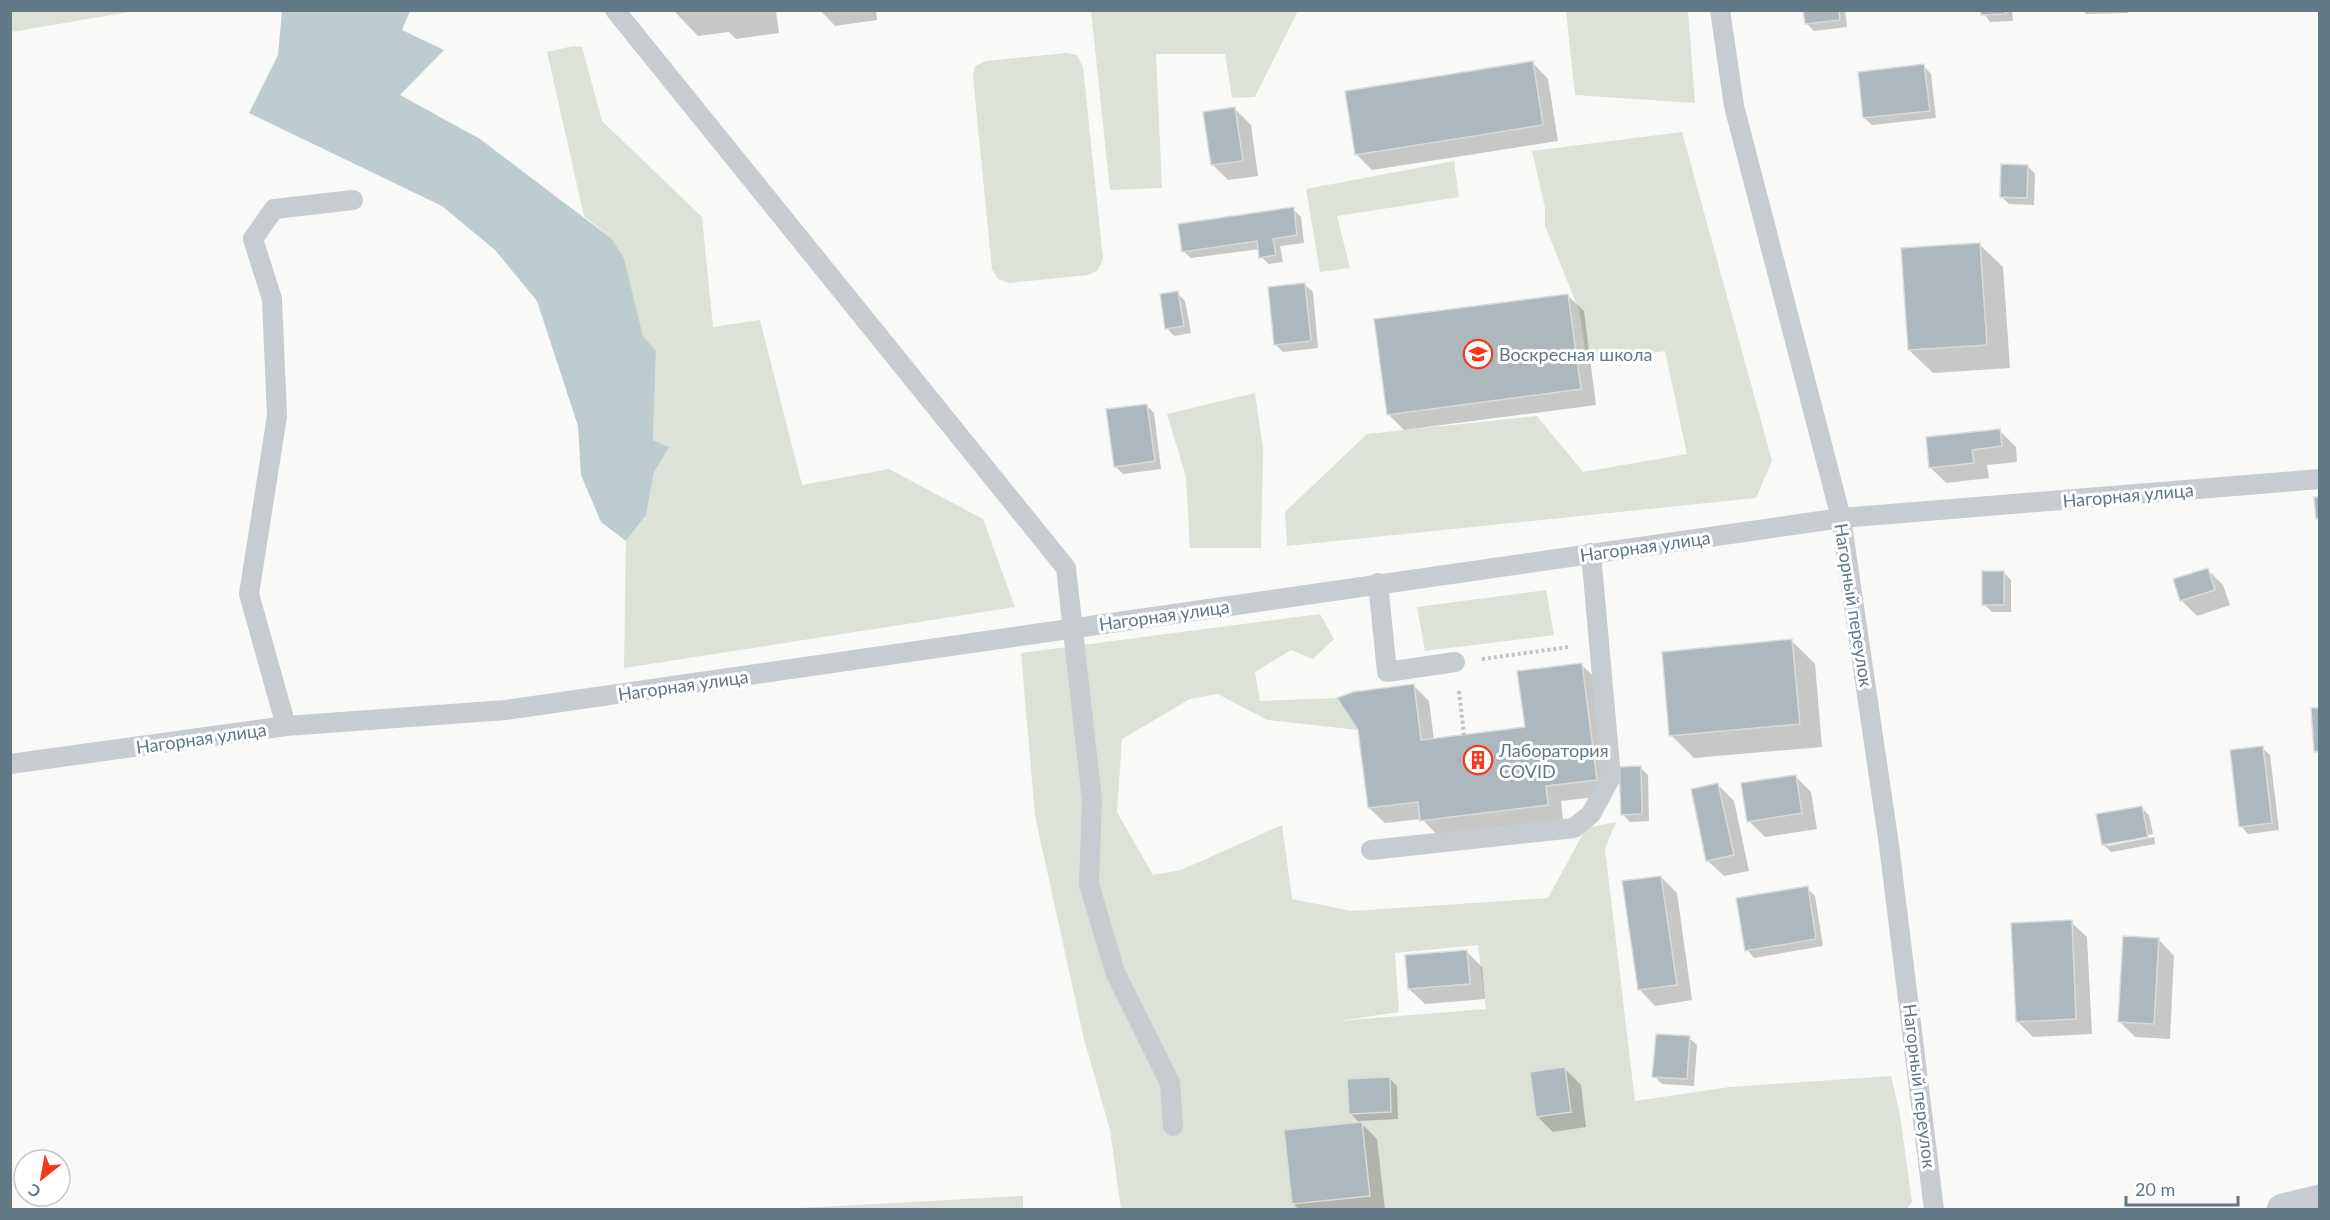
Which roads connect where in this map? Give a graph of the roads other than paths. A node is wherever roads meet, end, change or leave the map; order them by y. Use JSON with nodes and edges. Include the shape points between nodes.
{"nodes":[{"id":1,"x":615,"y":10,"type":"edge"},
{"id":2,"x":1720,"y":10,"type":"edge"},
{"id":3,"x":353,"y":200,"type":"dead end"},
{"id":4,"x":2319,"y":479,"type":"edge"},
{"id":5,"x":1841,"y":518,"type":"junction"},
{"id":6,"x":1591,"y":554,"type":"junction"},
{"id":7,"x":1378,"y":584,"type":"junction"},
{"id":8,"x":1071,"y":629,"type":"junction"},
{"id":9,"x":1455,"y":662,"type":"road end"},
{"id":10,"x":286,"y":726,"type":"junction"},
{"id":11,"x":10,"y":764,"type":"edge"},
{"id":12,"x":1371,"y":849,"type":"dead end"},
{"id":13,"x":1173,"y":1126,"type":"dead end"},
{"id":14,"x":2319,"y":1201,"type":"edge"},
{"id":15,"x":1934,"y":1209,"type":"edge"},
{"id":16,"x":2284,"y":1209,"type":"edge"}],
"edges":[{"from":1,"to":8,"type":"lane","via":[[1066,568]]},
{"from":2,"to":5,"type":"lane","name":"Нагорный переулок","via":[[1734,106]]},
{"from":3,"to":10,"type":"lane","via":[[274,209],[253,239],[272,299],[277,416],[249,594]]},
{"from":4,"to":5,"type":"lane","name":"Нагорная улица"},
{"from":5,"to":6,"type":"lane","name":"Нагорная улица"},
{"from":5,"to":15,"type":"lane","name":"Нагорный переулок","via":[[1889,845]]},
{"from":6,"to":7,"type":"lane","name":"Нагорная улица"},
{"from":6,"to":12,"type":"lane","via":[[1611,777],[1591,814],[1574,828]]},
{"from":7,"to":8,"type":"lane","name":"Нагорная улица"},
{"from":7,"to":9,"type":"lane","via":[[1388,672]]},
{"from":8,"to":10,"type":"lane","name":"Нагорная улица","via":[[506,710]]},
{"from":8,"to":13,"type":"lane","via":[[1092,800],[1089,884],[1115,972],[1170,1083]]},
{"from":10,"to":11,"type":"lane","name":"Нагорная улица"},
{"from":14,"to":16,"type":"street"}]}
